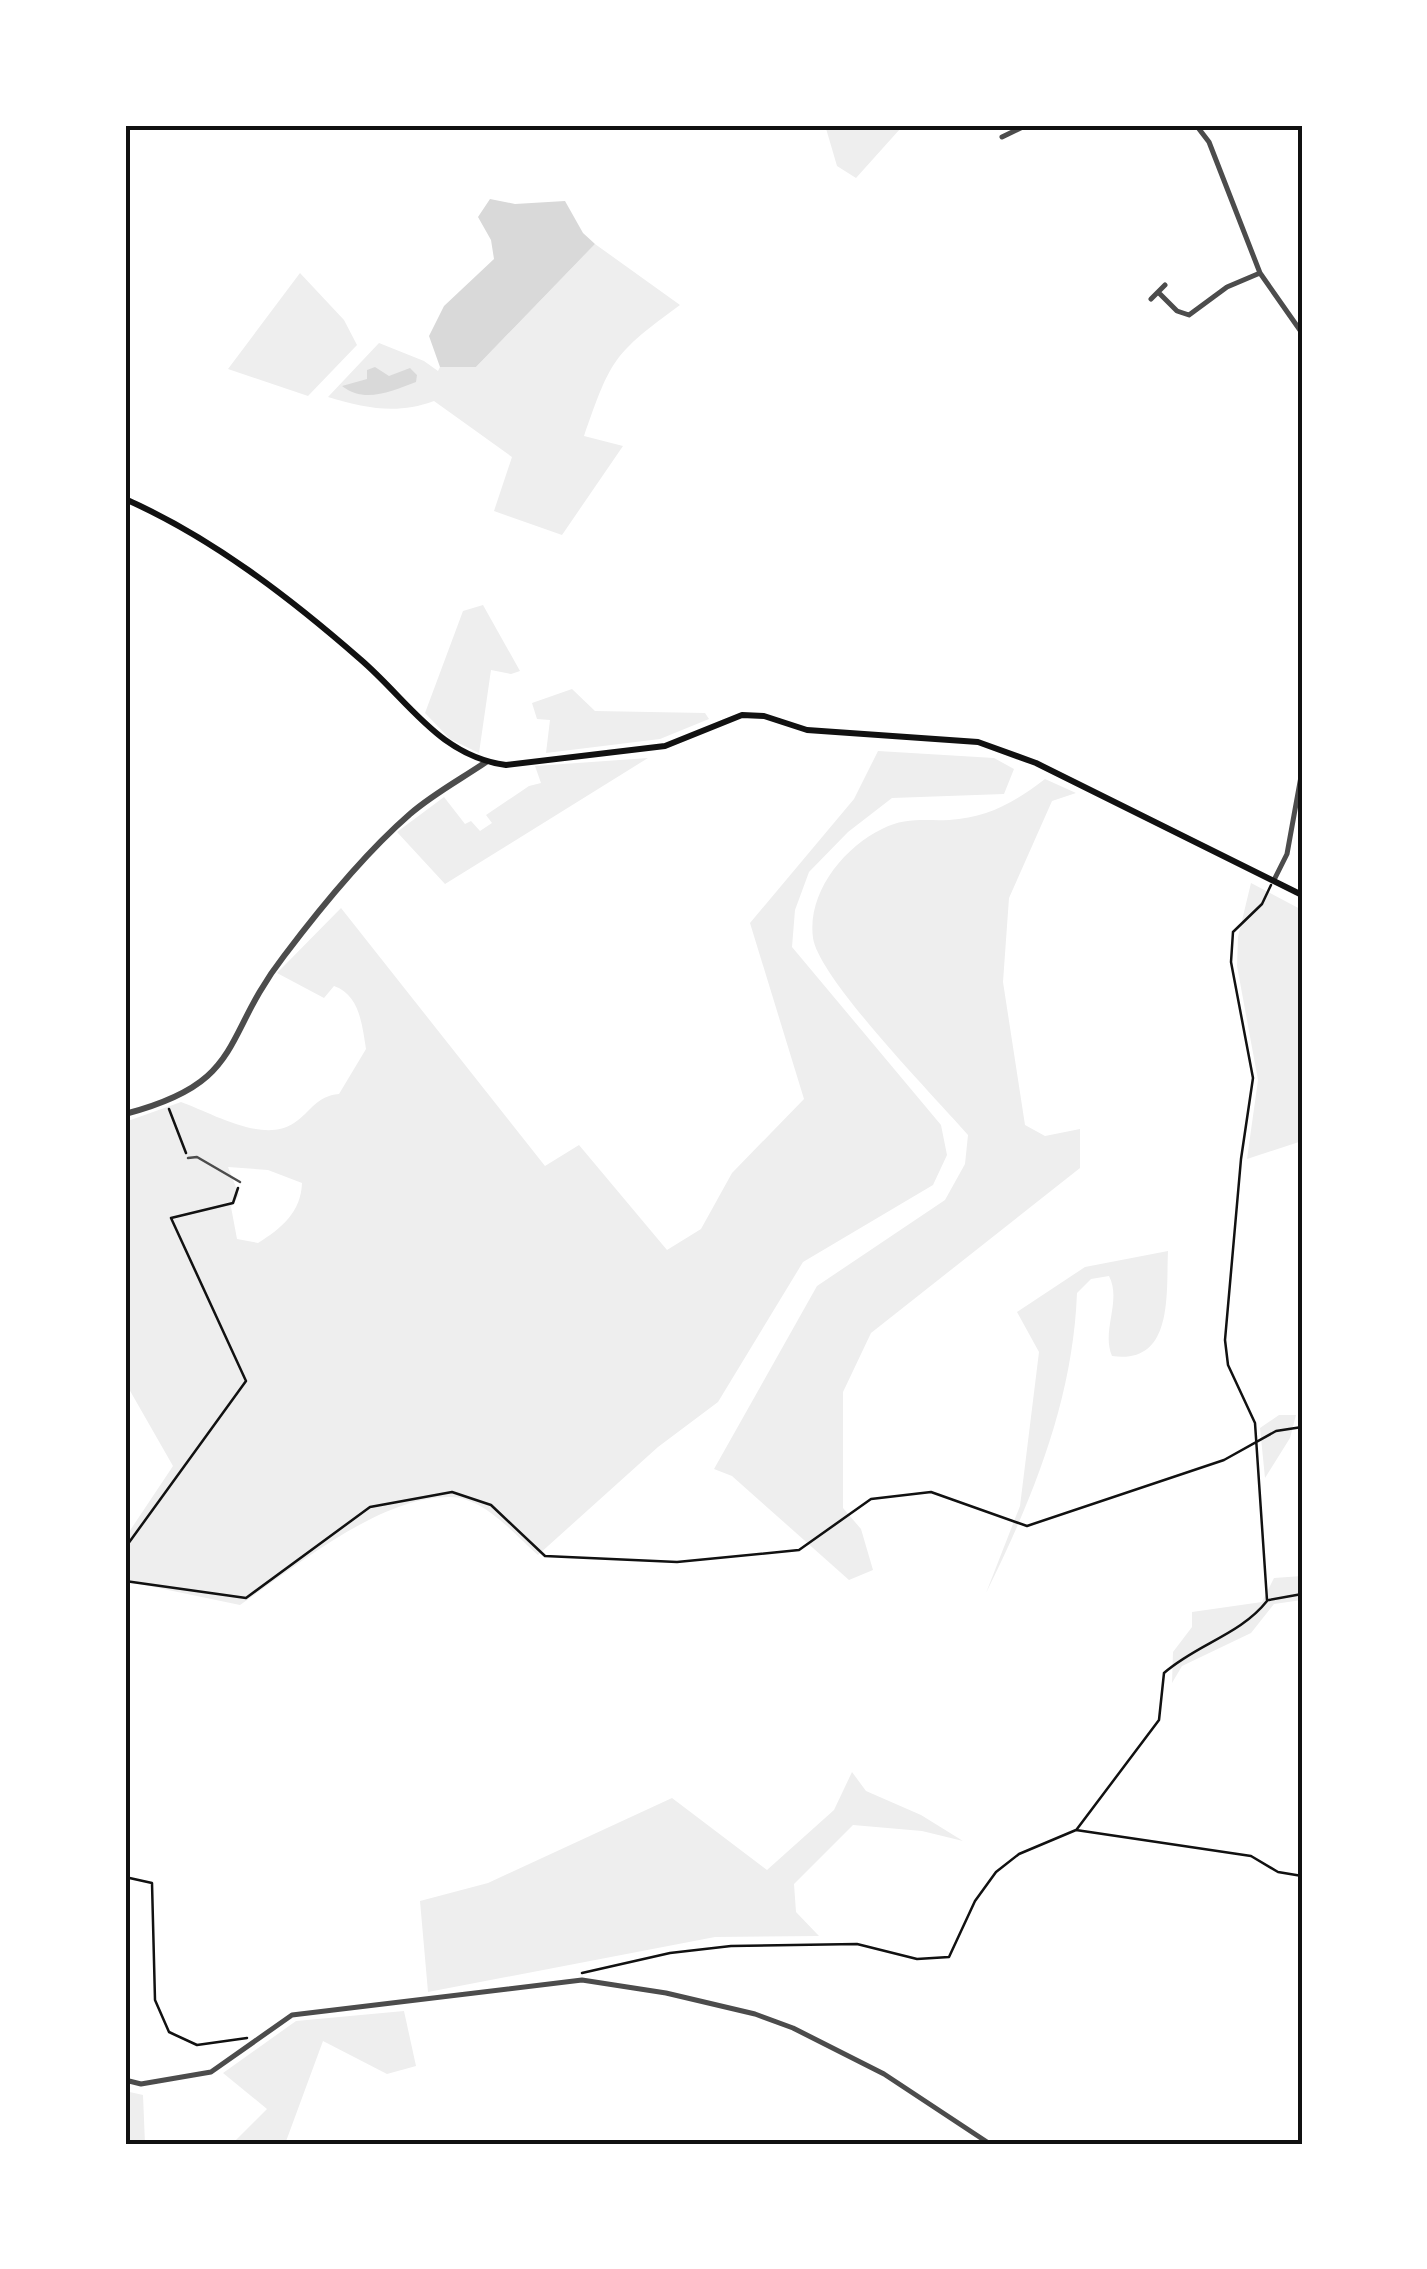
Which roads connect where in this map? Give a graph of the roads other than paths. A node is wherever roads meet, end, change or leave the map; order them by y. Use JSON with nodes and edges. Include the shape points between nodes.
{"nodes":[{"id":1,"x":1027,"y":125,"type":"edge"},
{"id":2,"x":1197,"y":125,"type":"edge"},
{"id":3,"x":1002,"y":137,"type":"dead end"},
{"id":4,"x":1260,"y":273,"type":"junction"},
{"id":5,"x":1165,"y":285,"type":"dead end"},
{"id":6,"x":1158,"y":292,"type":"junction"},
{"id":7,"x":1151,"y":299,"type":"dead end"},
{"id":8,"x":1302,"y":334,"type":"edge"},
{"id":9,"x":125,"y":500,"type":"edge"},
{"id":10,"x":486,"y":762,"type":"junction"},
{"id":11,"x":1302,"y":771,"type":"edge"},
{"id":12,"x":1274,"y":880,"type":"junction"},
{"id":13,"x":1302,"y":895,"type":"edge"},
{"id":14,"x":125,"y":1114,"type":"edge"},
{"id":15,"x":188,"y":1158,"type":"road end"},
{"id":16,"x":240,"y":1182,"type":"road end"},
{"id":17,"x":125,"y":2080,"type":"edge"},
{"id":18,"x":990,"y":2144,"type":"edge"}],
"edges":[{"from":1,"to":3,"type":"street"},
{"from":2,"to":4,"type":"street"},
{"from":4,"to":6,"type":"street","via":[[1227,286],[1188,316]]},
{"from":4,"to":8,"type":"street"},
{"from":5,"to":6,"type":"street"},
{"from":6,"to":7,"type":"street"},
{"from":9,"to":10,"type":"main road","via":[[176,522],[257,576],[361,660],[446,744]]},
{"from":10,"to":12,"type":"main road","via":[[665,746],[742,714],[807,730],[978,742]]},
{"from":10,"to":14,"type":"street","via":[[412,812],[379,845],[282,957],[224,1062],[167,1103]]},
{"from":11,"to":12,"type":"street","via":[[1287,854]]},
{"from":12,"to":13,"type":"main road"},
{"from":15,"to":16,"type":"lane"},
{"from":17,"to":18,"type":"street","via":[[140,2084],[211,2072],[292,2015],[568,1981],[666,1993],[793,2028],[884,2074]]}]}
